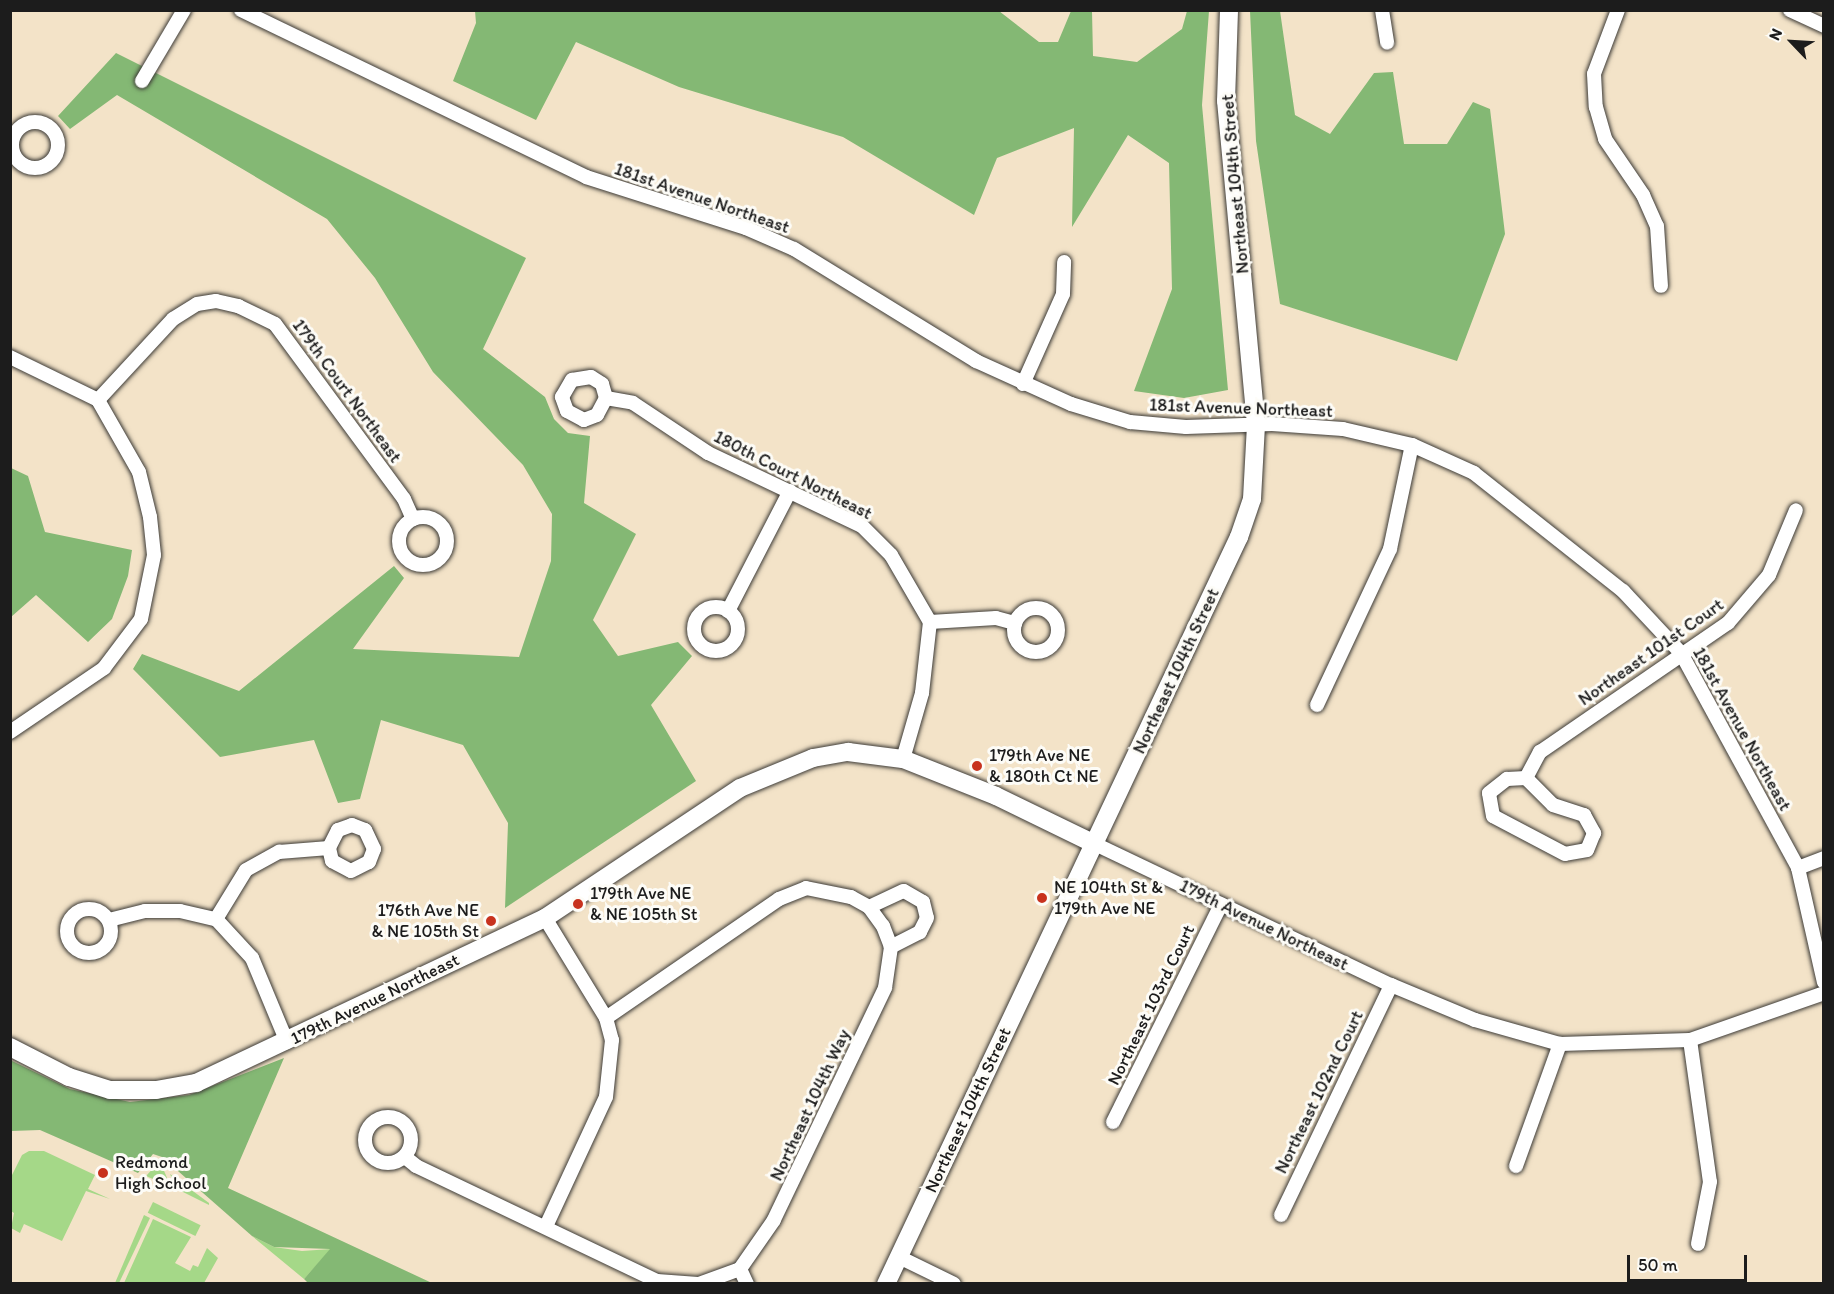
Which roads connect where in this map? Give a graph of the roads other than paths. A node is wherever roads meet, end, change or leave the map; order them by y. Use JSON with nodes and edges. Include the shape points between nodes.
{"nodes":[{"id":1,"x":184,"y":10,"type":"edge"},
{"id":2,"x":241,"y":10,"type":"edge"},
{"id":3,"x":1229,"y":10,"type":"edge"},
{"id":4,"x":1382,"y":10,"type":"edge"},
{"id":5,"x":1618,"y":10,"type":"edge"},
{"id":6,"x":1790,"y":10,"type":"edge"},
{"id":7,"x":1824,"y":26,"type":"edge"},
{"id":8,"x":1387,"y":43,"type":"dead end"},
{"id":9,"x":142,"y":81,"type":"dead end"},
{"id":10,"x":1064,"y":262,"type":"dead end"},
{"id":11,"x":1661,"y":286,"type":"dead end"},
{"id":12,"x":10,"y":357,"type":"edge"},
{"id":13,"x":1023,"y":384,"type":"junction"},
{"id":14,"x":606,"y":398,"type":"dead end"},
{"id":15,"x":98,"y":400,"type":"junction"},
{"id":16,"x":1256,"y":423,"type":"junction"},
{"id":17,"x":1412,"y":446,"type":"junction"},
{"id":18,"x":790,"y":491,"type":"junction"},
{"id":19,"x":1796,"y":510,"type":"dead end"},
{"id":20,"x":413,"y":519,"type":"dead end"},
{"id":21,"x":728,"y":611,"type":"dead end"},
{"id":22,"x":930,"y":622,"type":"junction"},
{"id":23,"x":1015,"y":623,"type":"dead end"},
{"id":24,"x":1681,"y":653,"type":"junction"},
{"id":25,"x":1317,"y":705,"type":"dead end"},
{"id":26,"x":10,"y":732,"type":"edge"},
{"id":27,"x":903,"y":759,"type":"junction"},
{"id":28,"x":1526,"y":778,"type":"junction"},
{"id":29,"x":1095,"y":844,"type":"junction"},
{"id":30,"x":328,"y":848,"type":"dead end"},
{"id":31,"x":1824,"y":858,"type":"edge"},
{"id":32,"x":1798,"y":868,"type":"junction"},
{"id":33,"x":1221,"y":904,"type":"junction"},
{"id":34,"x":869,"y":907,"type":"junction"},
{"id":35,"x":545,"y":918,"type":"junction"},
{"id":36,"x":216,"y":919,"type":"junction"},
{"id":37,"x":109,"y":920,"type":"dead end"},
{"id":38,"x":891,"y":947,"type":"junction"},
{"id":39,"x":1824,"y":982,"type":"edge"},
{"id":40,"x":1391,"y":985,"type":"junction"},
{"id":41,"x":1824,"y":993,"type":"edge"},
{"id":42,"x":606,"y":1018,"type":"junction"},
{"id":43,"x":1690,"y":1040,"type":"junction"},
{"id":44,"x":287,"y":1042,"type":"junction"},
{"id":45,"x":1560,"y":1044,"type":"junction"},
{"id":46,"x":10,"y":1047,"type":"edge"},
{"id":47,"x":1113,"y":1122,"type":"dead end"},
{"id":48,"x":405,"y":1157,"type":"dead end"},
{"id":49,"x":1516,"y":1166,"type":"dead end"},
{"id":50,"x":1281,"y":1215,"type":"dead end"},
{"id":51,"x":546,"y":1227,"type":"junction"},
{"id":52,"x":1698,"y":1244,"type":"dead end"},
{"id":53,"x":900,"y":1257,"type":"junction"},
{"id":54,"x":740,"y":1269,"type":"junction"},
{"id":55,"x":698,"y":1284,"type":"edge"},
{"id":56,"x":747,"y":1284,"type":"edge"},
{"id":57,"x":886,"y":1284,"type":"edge"},
{"id":58,"x":954,"y":1284,"type":"edge"}],
"edges":[{"from":1,"to":9,"type":"street"},
{"from":2,"to":13,"type":"street","name":"181st Avenue Northeast","via":[[586,177],[746,228],[794,249],[976,361]]},
{"from":3,"to":16,"type":"street","name":"Northeast 104th Street","via":[[1226,101]]},
{"from":4,"to":8,"type":"street"},
{"from":5,"to":11,"type":"street","via":[[1594,74],[1596,107],[1605,139],[1643,195],[1657,226]]},
{"from":6,"to":7,"type":"street"},
{"from":10,"to":13,"type":"street","via":[[1063,294]]},
{"from":12,"to":15,"type":"street"},
{"from":13,"to":16,"type":"street","name":"181st Avenue Northeast","via":[[1130,422],[1186,427]]},
{"from":14,"to":18,"type":"street","name":"180th Court Northeast","via":[[633,403],[708,453]]},
{"from":15,"to":20,"type":"street","name":"179th Court Northeast","via":[[173,319],[198,304],[216,301],[238,306],[274,324],[404,499]]},
{"from":15,"to":26,"type":"street","via":[[139,472],[154,555],[150,591],[141,620],[104,668]]},
{"from":16,"to":17,"type":"street","name":"181st Avenue Northeast","via":[[1343,429]]},
{"from":16,"to":29,"type":"street","name":"Northeast 104th Street","via":[[1252,499],[1239,537]]},
{"from":17,"to":24,"type":"street","name":"181st Avenue Northeast","via":[[1474,473],[1623,591]]},
{"from":17,"to":25,"type":"street","via":[[1390,549]]},
{"from":18,"to":21,"type":"street"},
{"from":18,"to":22,"type":"street","name":"180th Court Northeast","via":[[862,526],[891,555]]},
{"from":19,"to":24,"type":"street","name":"Northeast 101st Court","via":[[1769,574],[1750,601],[1728,623]]},
{"from":22,"to":23,"type":"street","via":[[996,618]]},
{"from":22,"to":27,"type":"street","via":[[922,693]]},
{"from":24,"to":28,"type":"street","name":"Northeast 101st Court","via":[[1540,752]]},
{"from":24,"to":32,"type":"street","name":"181st Avenue Northeast"},
{"from":27,"to":29,"type":"street","name":"179th Avenue Northeast","via":[[996,796]]},
{"from":27,"to":35,"type":"street","name":"179th Avenue Northeast","via":[[848,752],[784,768],[740,788]]},
{"from":28,"to":28,"type":"street","via":[[1553,805],[1584,815],[1594,833],[1587,850],[1565,854],[1493,816],[1489,793],[1507,780]]},
{"from":29,"to":33,"type":"street","name":"179th Avenue Northeast"},
{"from":29,"to":53,"type":"street","name":"Northeast 104th Street"},
{"from":30,"to":36,"type":"street","via":[[279,852],[246,870]]},
{"from":31,"to":32,"type":"street"},
{"from":32,"to":39,"type":"street","name":"181st Avenue Northeast"},
{"from":33,"to":40,"type":"street","name":"179th Avenue Northeast"},
{"from":33,"to":47,"type":"street","name":"Northeast 103rd Court"},
{"from":34,"to":38,"type":"street","name":"Northeast 104th Way","via":[[883,926]]},
{"from":34,"to":38,"type":"street","via":[[904,891],[923,902],[927,918],[920,932]]},
{"from":34,"to":42,"type":"street","via":[[830,890],[806,888],[788,895]]},
{"from":35,"to":42,"type":"street"},
{"from":35,"to":44,"type":"street","name":"179th Avenue Northeast"},
{"from":36,"to":37,"type":"street","via":[[180,910],[145,911]]},
{"from":36,"to":44,"type":"street","via":[[252,958]]},
{"from":38,"to":54,"type":"street","name":"Northeast 104th Way","via":[[885,988],[774,1220]]},
{"from":40,"to":45,"type":"street","name":"179th Avenue Northeast","via":[[1475,1020]]},
{"from":40,"to":50,"type":"street","name":"Northeast 102nd Court"},
{"from":41,"to":43,"type":"street","name":"179th Avenue Northeast"},
{"from":42,"to":51,"type":"street","via":[[612,1040],[606,1097]]},
{"from":43,"to":45,"type":"street","name":"179th Avenue Northeast"},
{"from":43,"to":52,"type":"street","via":[[1710,1182]]},
{"from":44,"to":46,"type":"street","name":"179th Avenue Northeast","via":[[196,1083],[156,1090],[110,1090],[69,1077]]},
{"from":45,"to":49,"type":"street"},
{"from":48,"to":51,"type":"street","name":"Northeast 104th Way","via":[[416,1166]]},
{"from":51,"to":55,"type":"street","name":"Northeast 104th Way","via":[[657,1281]]},
{"from":53,"to":57,"type":"street","name":"Northeast 104th Street"},
{"from":53,"to":58,"type":"street"},
{"from":54,"to":55,"type":"street","name":"Northeast 104th Way"},
{"from":54,"to":56,"type":"street"}]}
